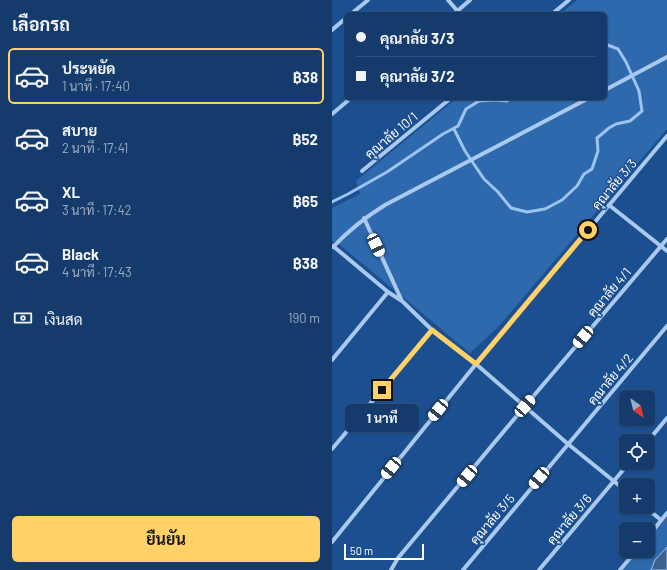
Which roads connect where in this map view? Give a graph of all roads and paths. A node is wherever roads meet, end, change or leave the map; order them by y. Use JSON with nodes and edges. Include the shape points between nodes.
{"nodes":[{"id":1,"x":368,"y":0,"type":"edge"},
{"id":2,"x":448,"y":0,"type":"edge"},
{"id":3,"x":470,"y":0,"type":"edge"},
{"id":4,"x":569,"y":0,"type":"edge"},
{"id":5,"x":353,"y":12,"type":"edge"},
{"id":6,"x":456,"y":12,"type":"edge"},
{"id":7,"x":458,"y":12,"type":"edge"},
{"id":8,"x":554,"y":12,"type":"edge"},
{"id":9,"x":344,"y":20,"type":"edge"},
{"id":10,"x":332,"y":30,"type":"edge"},
{"id":11,"x":667,"y":57,"type":"edge"},
{"id":12,"x":607,"y":89,"type":"edge"},
{"id":13,"x":349,"y":100,"type":"edge"},
{"id":14,"x":449,"y":100,"type":"edge"},
{"id":15,"x":585,"y":100,"type":"edge"},
{"id":16,"x":332,"y":114,"type":"edge"},
{"id":17,"x":667,"y":136,"type":"edge"},
{"id":18,"x":362,"y":171,"type":"dead end"},
{"id":19,"x":609,"y":206,"type":"junction"},
{"id":20,"x":364,"y":218,"type":"junction"},
{"id":21,"x":667,"y":239,"type":"edge"},
{"id":22,"x":661,"y":246,"type":"junction"},
{"id":23,"x":333,"y":247,"type":"edge"},
{"id":24,"x":667,"y":252,"type":"edge"},
{"id":25,"x":388,"y":292,"type":"junction"},
{"id":26,"x":402,"y":300,"type":"junction"},
{"id":27,"x":667,"y":326,"type":"edge"},
{"id":28,"x":432,"y":330,"type":"junction"},
{"id":29,"x":332,"y":360,"type":"edge"},
{"id":30,"x":476,"y":364,"type":"junction"},
{"id":31,"x":525,"y":406,"type":"junction"},
{"id":32,"x":667,"y":418,"type":"edge"},
{"id":33,"x":654,"y":434,"type":"edge"},
{"id":34,"x":568,"y":444,"type":"junction"},
{"id":35,"x":332,"y":449,"type":"edge"},
{"id":36,"x":624,"y":470,"type":"edge"},
{"id":37,"x":614,"y":482,"type":"junction"},
{"id":38,"x":619,"y":486,"type":"edge"},
{"id":39,"x":667,"y":513,"type":"edge"},
{"id":40,"x":654,"y":514,"type":"edge"},
{"id":41,"x":661,"y":520,"type":"junction"},
{"id":42,"x":655,"y":528,"type":"edge"},
{"id":43,"x":332,"y":542,"type":"edge"},
{"id":44,"x":630,"y":558,"type":"edge"},
{"id":45,"x":391,"y":570,"type":"edge"},
{"id":46,"x":463,"y":570,"type":"edge"},
{"id":47,"x":539,"y":570,"type":"edge"},
{"id":48,"x":620,"y":570,"type":"edge"}],
"edges":[{"from":1,"to":5,"type":"street"},
{"from":2,"to":6,"type":"street"},
{"from":3,"to":7,"type":"street"},
{"from":4,"to":8,"type":"street"},
{"from":9,"to":10,"type":"street"},
{"from":11,"to":12,"type":"street"},
{"from":13,"to":16,"type":"street"},
{"from":14,"to":18,"type":"street","name":"คุณาลัย 10/1"},
{"from":15,"to":20,"type":"street"},
{"from":17,"to":19,"type":"street","name":"คุณาลัย 3/3"},
{"from":19,"to":22,"type":"street"},
{"from":19,"to":30,"type":"street","name":"คุณาลัย 3/3"},
{"from":20,"to":23,"type":"street"},
{"from":20,"to":26,"type":"street"},
{"from":21,"to":22,"type":"street","name":"คุณาลัย 4/1"},
{"from":22,"to":24,"type":"street"},
{"from":22,"to":31,"type":"street","name":"คุณาลัย 4/1"},
{"from":23,"to":25,"type":"street"},
{"from":25,"to":26,"type":"street"},
{"from":25,"to":29,"type":"street"},
{"from":26,"to":28,"type":"street"},
{"from":27,"to":34,"type":"street","name":"คุณาลัย 4/2"},
{"from":28,"to":30,"type":"street"},
{"from":28,"to":35,"type":"street"},
{"from":30,"to":31,"type":"street"},
{"from":30,"to":43,"type":"street","name":"คุณาลัย 3/3"},
{"from":31,"to":34,"type":"street"},
{"from":31,"to":45,"type":"street","name":"คุณาลัย 4/1","via":[[398,558]]},
{"from":32,"to":33,"type":"street"},
{"from":34,"to":37,"type":"street"},
{"from":34,"to":46,"type":"street","name":"คุณาลัย 3/5"},
{"from":36,"to":37,"type":"street","name":"คุณาลัย 3/6"},
{"from":37,"to":38,"type":"street"},
{"from":37,"to":47,"type":"street","name":"คุณาลัย 3/6"},
{"from":39,"to":41,"type":"street"},
{"from":40,"to":41,"type":"street"},
{"from":41,"to":42,"type":"street"},
{"from":44,"to":48,"type":"street"}]}
